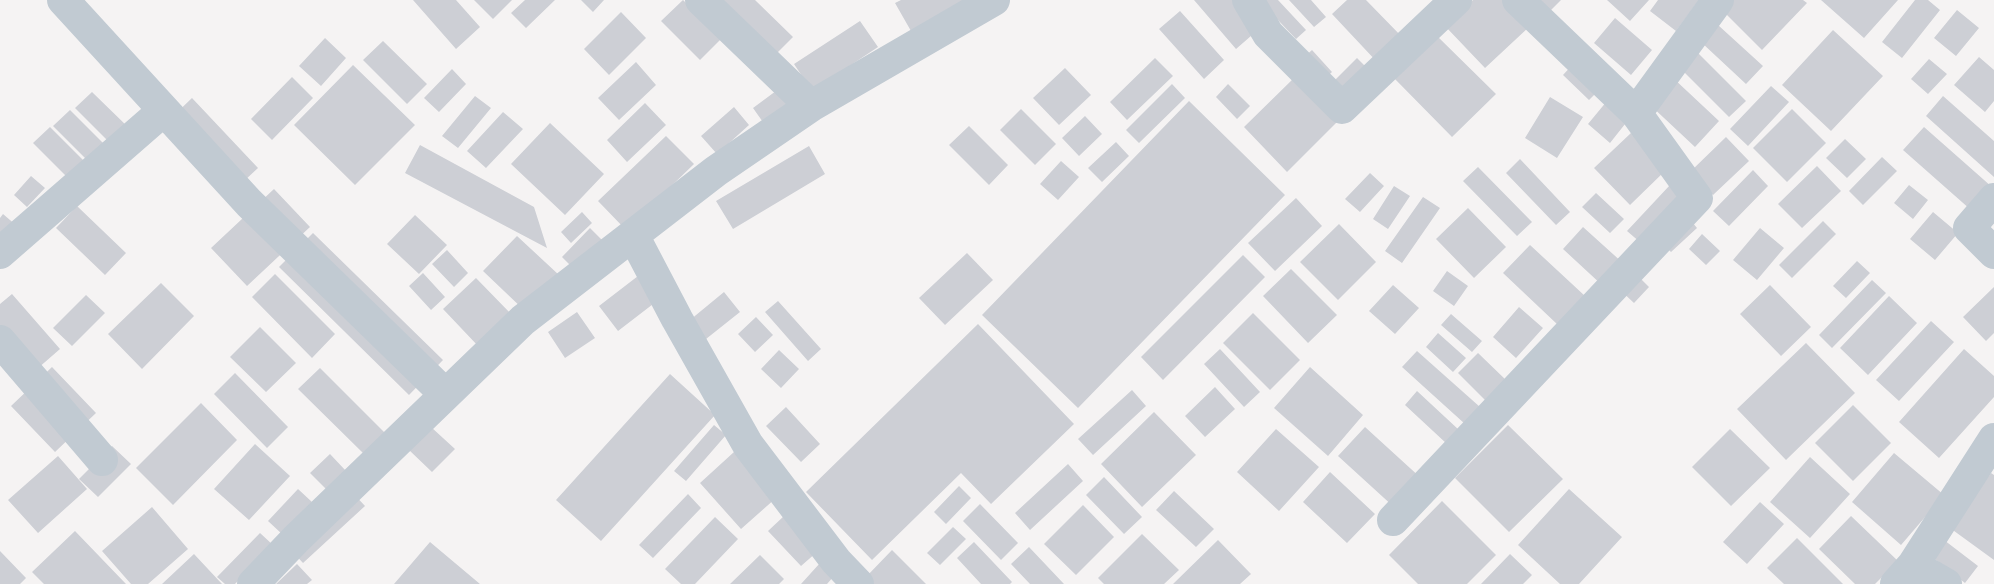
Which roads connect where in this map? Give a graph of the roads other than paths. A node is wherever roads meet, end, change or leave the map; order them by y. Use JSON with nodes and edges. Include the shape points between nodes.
{"nodes":[{"id":1,"x":63,"y":0,"type":"edge"},
{"id":2,"x":701,"y":0,"type":"edge"},
{"id":3,"x":994,"y":0,"type":"edge"},
{"id":4,"x":1248,"y":0,"type":"edge"},
{"id":5,"x":1456,"y":0,"type":"edge"},
{"id":6,"x":1518,"y":0,"type":"edge"},
{"id":7,"x":1718,"y":0,"type":"edge"},
{"id":8,"x":811,"y":106,"type":"junction"},
{"id":9,"x":163,"y":111,"type":"junction"},
{"id":10,"x":1636,"y":113,"type":"junction"},
{"id":11,"x":1994,"y":199,"type":"edge"},
{"id":12,"x":634,"y":237,"type":"junction"},
{"id":13,"x":0,"y":253,"type":"edge"},
{"id":14,"x":1994,"y":253,"type":"edge"},
{"id":15,"x":0,"y":341,"type":"edge"},
{"id":16,"x":446,"y":394,"type":"junction"},
{"id":17,"x":1994,"y":439,"type":"edge"},
{"id":18,"x":102,"y":460,"type":"dead end"},
{"id":19,"x":1393,"y":520,"type":"dead end"},
{"id":20,"x":1905,"y":575,"type":"edge"},
{"id":21,"x":253,"y":584,"type":"edge"},
{"id":22,"x":858,"y":584,"type":"edge"},
{"id":23,"x":1946,"y":584,"type":"edge"}],
"edges":[{"from":1,"to":9,"type":"street"},
{"from":2,"to":8,"type":"street"},
{"from":3,"to":8,"type":"street"},
{"from":4,"to":5,"type":"street","via":[[1268,34],[1342,108]]},
{"from":6,"to":10,"type":"street"},
{"from":7,"to":10,"type":"street"},
{"from":8,"to":12,"type":"street","via":[[716,171]]},
{"from":9,"to":13,"type":"street"},
{"from":9,"to":16,"type":"street","via":[[249,203]]},
{"from":10,"to":19,"type":"street","via":[[1697,198]]},
{"from":11,"to":14,"type":"street","via":[[1969,228]]},
{"from":12,"to":16,"type":"street","via":[[523,320]]},
{"from":12,"to":22,"type":"street","via":[[748,445]]},
{"from":15,"to":18,"type":"street"},
{"from":16,"to":21,"type":"street"},
{"from":17,"to":20,"type":"street"},
{"from":20,"to":23,"type":"street"}]}
